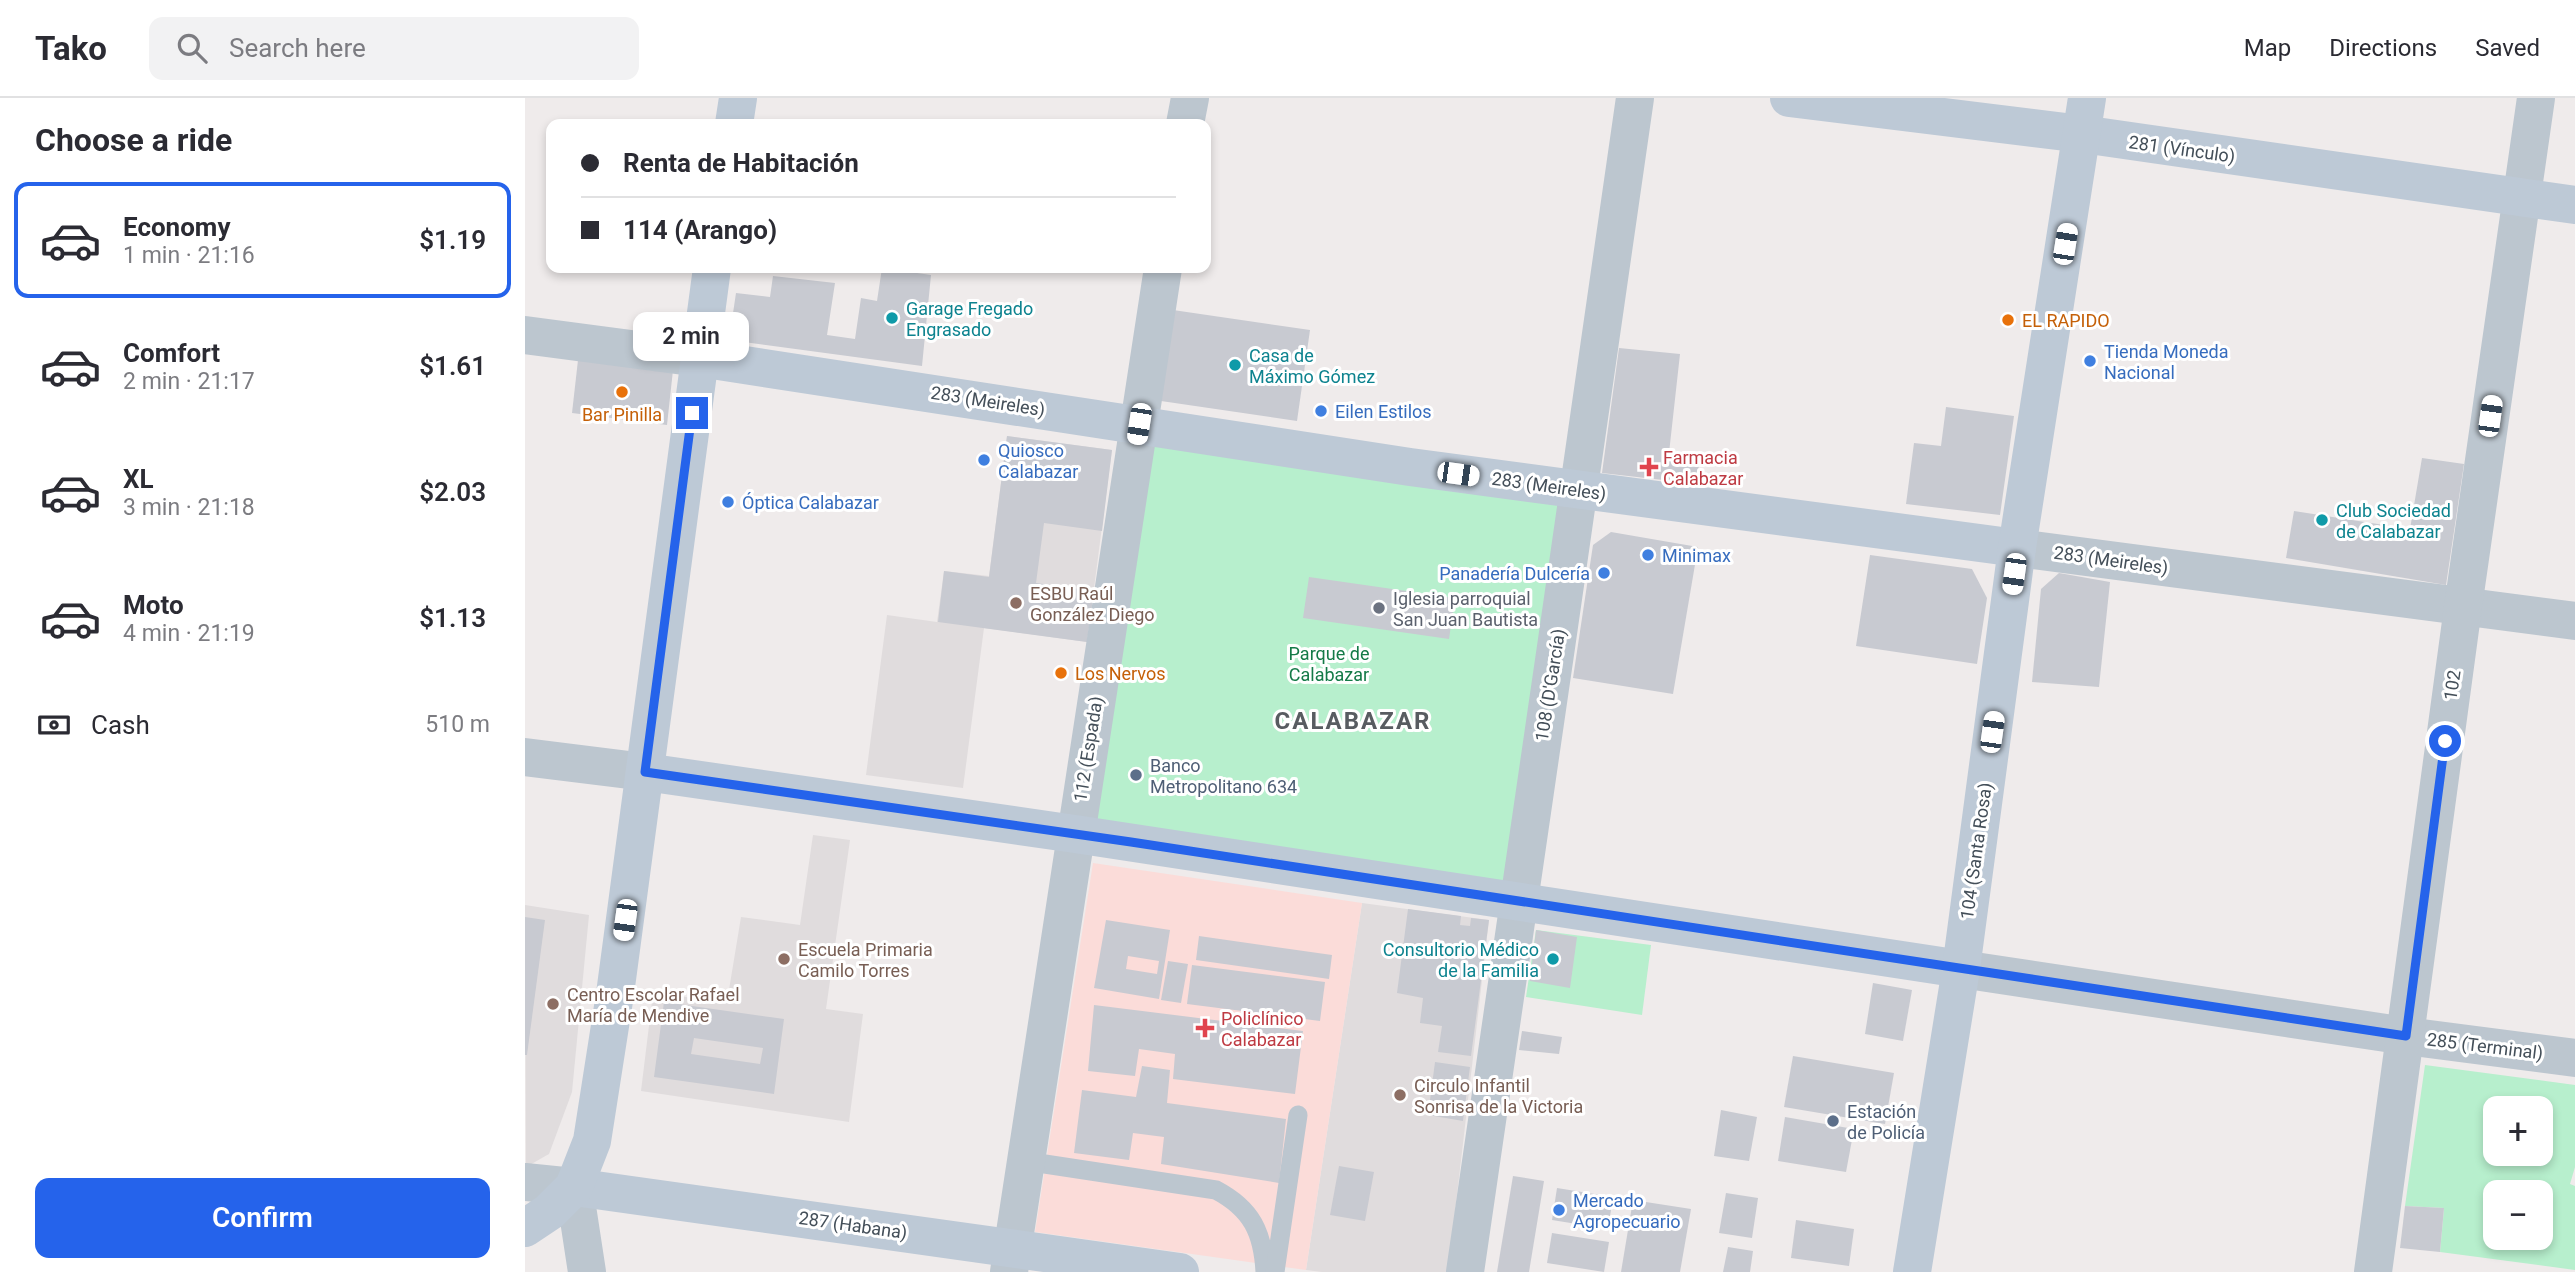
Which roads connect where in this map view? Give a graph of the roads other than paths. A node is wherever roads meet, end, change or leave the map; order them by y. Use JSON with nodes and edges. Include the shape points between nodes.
{"nodes":[{"id":1,"x":738,"y":98,"type":"edge"},
{"id":2,"x":1190,"y":98,"type":"edge"},
{"id":3,"x":1635,"y":98,"type":"edge"},
{"id":4,"x":1789,"y":98,"type":"edge"},
{"id":5,"x":2536,"y":98,"type":"edge"},
{"id":6,"x":2084,"y":116,"type":"edge"},
{"id":7,"x":735,"y":119,"type":"edge"},
{"id":8,"x":1186,"y":119,"type":"edge"},
{"id":9,"x":2521,"y":198,"type":"junction"},
{"id":10,"x":2575,"y":205,"type":"edge"},
{"id":11,"x":711,"y":273,"type":"edge"},
{"id":12,"x":1162,"y":273,"type":"edge"},
{"id":13,"x":525,"y":335,"type":"edge"},
{"id":14,"x":699,"y":358,"type":"junction"},
{"id":15,"x":1139,"y":424,"type":"junction"},
{"id":16,"x":1581,"y":491,"type":"junction"},
{"id":17,"x":2017,"y":548,"type":"junction"},
{"id":18,"x":2463,"y":607,"type":"junction"},
{"id":19,"x":2575,"y":621,"type":"edge"},
{"id":20,"x":525,"y":757,"type":"edge"},
{"id":21,"x":645,"y":772,"type":"junction"},
{"id":22,"x":1075,"y":834,"type":"junction"},
{"id":23,"x":1517,"y":901,"type":"junction"},
{"id":24,"x":1961,"y":969,"type":"junction"},
{"id":25,"x":2406,"y":1036,"type":"junction"},
{"id":26,"x":2575,"y":1058,"type":"edge"},
{"id":27,"x":1298,"y":1115,"type":"dead end"},
{"id":28,"x":1025,"y":1161,"type":"junction"},
{"id":29,"x":525,"y":1182,"type":"edge"},
{"id":30,"x":574,"y":1187,"type":"junction"},
{"id":31,"x":525,"y":1228,"type":"edge"},
{"id":32,"x":1011,"y":1259,"type":"edge"},
{"id":33,"x":587,"y":1272,"type":"edge"},
{"id":34,"x":1180,"y":1272,"type":"edge"},
{"id":35,"x":1265,"y":1272,"type":"edge"},
{"id":36,"x":1275,"y":1272,"type":"edge"},
{"id":37,"x":1465,"y":1272,"type":"edge"},
{"id":38,"x":1912,"y":1272,"type":"edge"},
{"id":39,"x":2373,"y":1272,"type":"edge"}],
"edges":[{"from":1,"to":7,"type":"main road"},
{"from":2,"to":8,"type":"street"},
{"from":3,"to":16,"type":"street","name":"108 (D'García)"},
{"from":4,"to":6,"type":"main road","name":"281 (Vínculo)"},
{"from":5,"to":9,"type":"street","name":"102"},
{"from":6,"to":9,"type":"main road","name":"281 (Vínculo)"},
{"from":6,"to":17,"type":"main road","name":"104 (Santa Rosa)"},
{"from":9,"to":10,"type":"main road","name":"281 (Vínculo)"},
{"from":9,"to":18,"type":"street","name":"102"},
{"from":11,"to":14,"type":"main road"},
{"from":12,"to":15,"type":"street","name":"112 (Espada)"},
{"from":13,"to":14,"type":"street","name":"283 (Meireles)"},
{"from":14,"to":15,"type":"main road","name":"283 (Meireles)"},
{"from":14,"to":21,"type":"main road"},
{"from":15,"to":16,"type":"main road","name":"283 (Meireles)"},
{"from":15,"to":22,"type":"street","name":"112 (Espada)"},
{"from":16,"to":17,"type":"main road","name":"283 (Meireles)"},
{"from":16,"to":23,"type":"street","name":"108 (D'García)"},
{"from":17,"to":18,"type":"street","name":"283 (Meireles)"},
{"from":17,"to":24,"type":"main road","name":"104 (Santa Rosa)"},
{"from":18,"to":19,"type":"street","name":"283 (Meireles)"},
{"from":18,"to":25,"type":"street","name":"102"},
{"from":20,"to":21,"type":"street","name":"285 (Terminal)"},
{"from":21,"to":22,"type":"main road","name":"285 (Terminal)"},
{"from":21,"to":30,"type":"main road","via":[[601,1090],[592,1141]]},
{"from":22,"to":23,"type":"main road","name":"285 (Terminal)"},
{"from":22,"to":28,"type":"street","name":"112 (Espada)"},
{"from":23,"to":24,"type":"main road","name":"285 (Terminal)"},
{"from":23,"to":37,"type":"street","name":"108 (D'García)"},
{"from":24,"to":25,"type":"street","name":"285 (Terminal)"},
{"from":24,"to":38,"type":"main road","name":"104 (Santa Rosa)"},
{"from":25,"to":26,"type":"street","name":"285 (Terminal)"},
{"from":25,"to":39,"type":"street","name":"102"},
{"from":27,"to":36,"type":"lane"},
{"from":28,"to":32,"type":"street","name":"112 (Espada)"},
{"from":28,"to":35,"type":"lane","via":[[1216,1190],[1231,1198],[1258,1230]]},
{"from":29,"to":30,"type":"street","name":"287 (Habana)"},
{"from":30,"to":31,"type":"main road"},
{"from":30,"to":32,"type":"main road","name":"287 (Habana)"},
{"from":30,"to":33,"type":"street"},
{"from":32,"to":34,"type":"main road","name":"287 (Habana)"}]}
